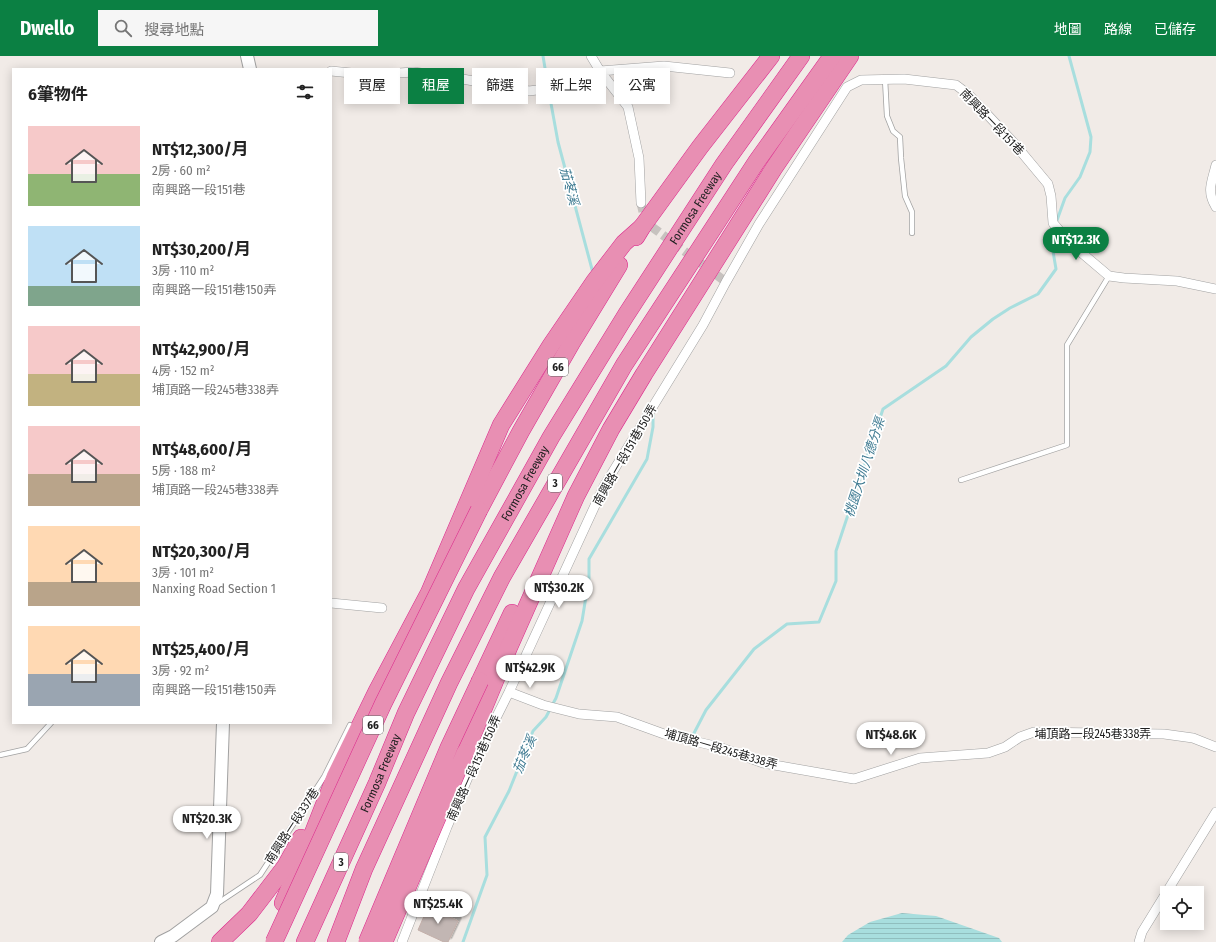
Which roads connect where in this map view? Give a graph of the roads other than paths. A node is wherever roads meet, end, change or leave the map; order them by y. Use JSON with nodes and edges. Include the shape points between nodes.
{"nodes":[{"id":1,"x":247,"y":56,"type":"edge"},
{"id":2,"x":591,"y":56,"type":"edge"},
{"id":3,"x":771,"y":56,"type":"edge"},
{"id":4,"x":801,"y":56,"type":"edge"},
{"id":5,"x":832,"y":56,"type":"edge"},
{"id":6,"x":850,"y":56,"type":"edge"},
{"id":7,"x":250,"y":68,"type":"edge"},
{"id":8,"x":598,"y":68,"type":"edge"},
{"id":9,"x":332,"y":71,"type":"edge"},
{"id":10,"x":606,"y":71,"type":"edge"},
{"id":11,"x":730,"y":73,"type":"dead end"},
{"id":12,"x":606,"y":79,"type":"edge"},
{"id":13,"x":885,"y":80,"type":"junction"},
{"id":14,"x":536,"y":90,"type":"edge"},
{"id":15,"x":1216,"y":165,"type":"edge"},
{"id":16,"x":641,"y":203,"type":"tunnel mouth"},
{"id":17,"x":1216,"y":207,"type":"edge"},
{"id":18,"x":642,"y":227,"type":"junction"},
{"id":19,"x":912,"y":233,"type":"dead end"},
{"id":20,"x":1109,"y":276,"type":"junction"},
{"id":21,"x":726,"y":282,"type":"joint"},
{"id":22,"x":1216,"y":289,"type":"edge"},
{"id":23,"x":961,"y":480,"type":"dead end"},
{"id":24,"x":576,"y":496,"type":"junction"},
{"id":25,"x":332,"y":603,"type":"edge"},
{"id":26,"x":382,"y":608,"type":"dead end"},
{"id":27,"x":509,"y":692,"type":"junction"},
{"id":28,"x":50,"y":724,"type":"edge"},
{"id":29,"x":223,"y":724,"type":"edge"},
{"id":30,"x":350,"y":725,"type":"dead end"},
{"id":31,"x":1216,"y":747,"type":"edge"},
{"id":32,"x":0,"y":755,"type":"edge"},
{"id":33,"x":336,"y":777,"type":"junction"},
{"id":34,"x":1216,"y":812,"type":"edge"},
{"id":35,"x":212,"y":907,"type":"junction"},
{"id":36,"x":161,"y":942,"type":"edge"},
{"id":37,"x":220,"y":942,"type":"edge"},
{"id":38,"x":267,"y":942,"type":"edge"},
{"id":39,"x":274,"y":942,"type":"edge"},
{"id":40,"x":305,"y":942,"type":"edge"},
{"id":41,"x":336,"y":942,"type":"edge"},
{"id":42,"x":367,"y":942,"type":"edge"},
{"id":43,"x":384,"y":942,"type":"edge"},
{"id":44,"x":402,"y":942,"type":"edge"},
{"id":45,"x":1139,"y":942,"type":"edge"}],
"edges":[{"from":1,"to":7,"type":"street"},
{"from":2,"to":8,"type":"street"},
{"from":3,"to":18,"type":"highway"},
{"from":4,"to":40,"type":"highway","name":"Formosa Freeway","number":"3","via":[[724,164],[626,315],[551,438],[466,589],[406,713]]},
{"from":5,"to":41,"type":"highway","name":"Formosa Freeway","number":"3","via":[[757,161],[624,365],[502,577],[396,798],[364,869]]},
{"from":6,"to":24,"type":"highway","via":[[774,168],[644,374],[611,429]]},
{"from":9,"to":14,"type":"street","via":[[371,75],[419,73]]},
{"from":10,"to":11,"type":"street","via":[[664,66]]},
{"from":12,"to":16,"type":"street","via":[[628,107],[639,158]]},
{"from":13,"to":19,"type":"lane","via":[[887,116],[900,138],[905,196],[912,212]]},
{"from":13,"to":20,"type":"street","name":"南興路一段151巷","via":[[904,79],[956,85],[968,94],[1048,184],[1056,226],[1070,243]]},
{"from":13,"to":21,"type":"street","name":"南興路一段151巷","via":[[862,80],[847,87],[759,224]]},
{"from":15,"to":17,"type":"street","via":[[1210,196]]},
{"from":18,"to":33,"type":"highway","via":[[624,243],[594,282],[501,425],[429,593],[377,691]]},
{"from":18,"to":39,"type":"highway","number":"66","bridge":true,"via":[[572,342],[479,510],[383,704]]},
{"from":20,"to":22,"type":"street","via":[[1177,281]]},
{"from":20,"to":23,"type":"lane","via":[[1067,346],[1068,446]]},
{"from":21,"to":27,"type":"street","name":"南興路一段151巷150弄","via":[[703,325],[604,486]]},
{"from":24,"to":42,"type":"highway","bridge":true,"via":[[532,573],[480,681]]},
{"from":24,"to":43,"type":"highway","bridge":true},
{"from":25,"to":26,"type":"street"},
{"from":27,"to":31,"type":"street","name":"埔頂路一段245巷338弄","via":[[579,714],[617,717],[664,734],[719,747],[762,763],[854,779],[920,758],[988,753],[1034,732],[1164,734],[1193,738]]},
{"from":27,"to":44,"type":"street","name":"南興路一段151巷150弄","via":[[469,774]]},
{"from":28,"to":32,"type":"lane","via":[[27,749]]},
{"from":29,"to":35,"type":"street","via":[[217,894]]},
{"from":30,"to":35,"type":"lane","name":"南興路一段337巷","via":[[324,777],[260,874]]},
{"from":33,"to":37,"type":"highway","via":[[285,867],[249,914]]},
{"from":33,"to":38,"type":"highway"},
{"from":34,"to":45,"type":"street","via":[[1142,932]]},
{"from":35,"to":36,"type":"street"}]}
